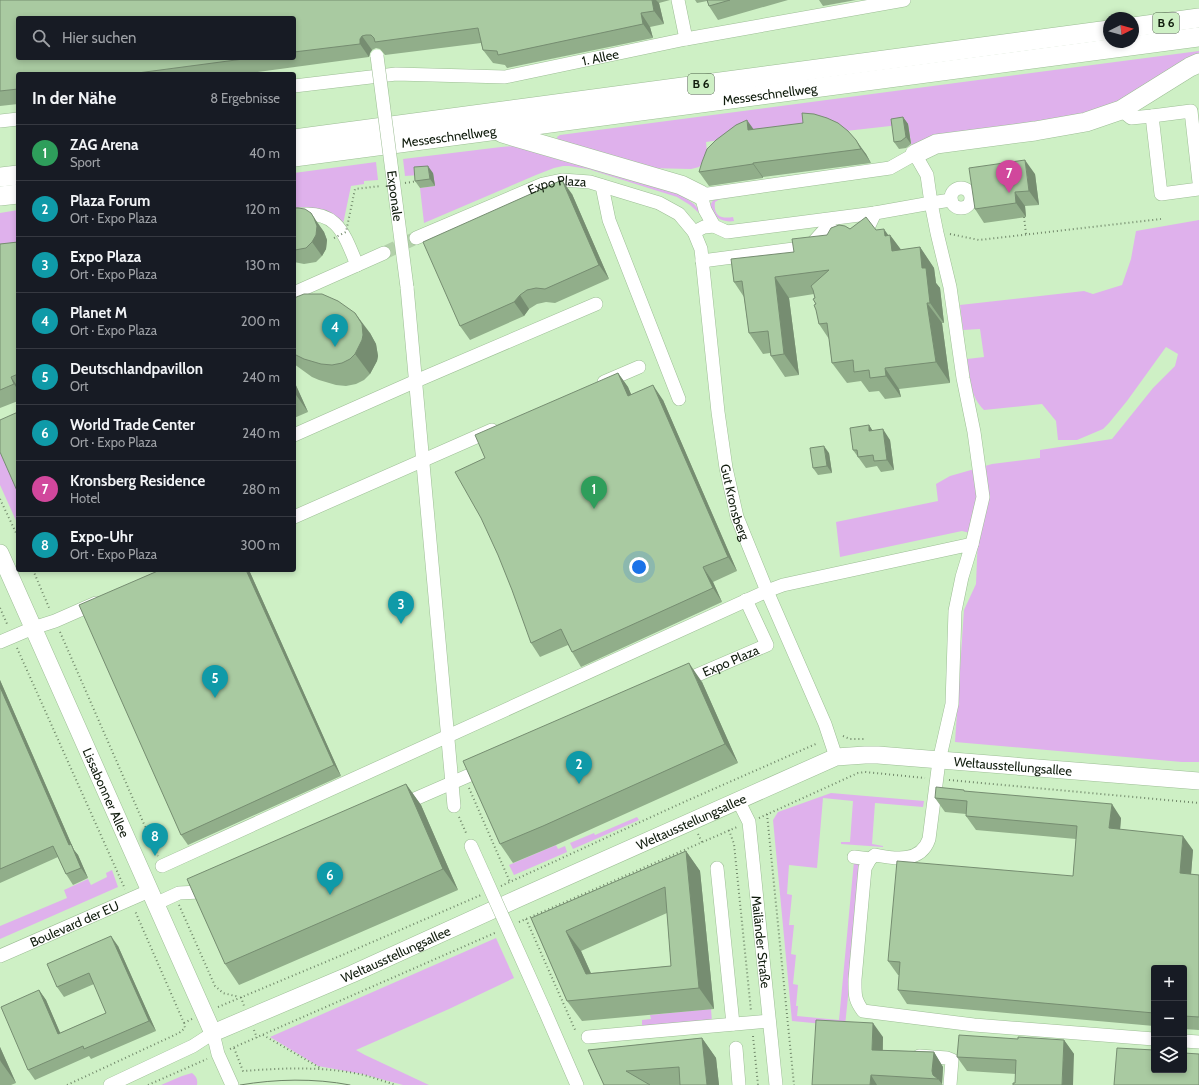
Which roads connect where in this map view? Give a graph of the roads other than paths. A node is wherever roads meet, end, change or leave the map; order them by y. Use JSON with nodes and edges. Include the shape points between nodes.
{"nodes":[{"id":1,"x":678,"y":0,"type":"edge"},
{"id":2,"x":904,"y":0,"type":"edge"},
{"id":3,"x":1199,"y":18,"type":"edge"},
{"id":4,"x":1139,"y":26,"type":"edge"},
{"id":5,"x":1103,"y":31,"type":"edge"},
{"id":6,"x":1199,"y":37,"type":"edge"},
{"id":7,"x":686,"y":39,"type":"junction"},
{"id":8,"x":377,"y":56,"type":"dead end"},
{"id":9,"x":1199,"y":63,"type":"edge"},
{"id":10,"x":296,"y":86,"type":"edge"},
{"id":11,"x":1120,"y":110,"type":"junction"},
{"id":12,"x":1152,"y":116,"type":"junction"},
{"id":13,"x":16,"y":119,"type":"edge"},
{"id":14,"x":0,"y":121,"type":"edge"},
{"id":15,"x":495,"y":131,"type":"junction"},
{"id":16,"x":296,"y":138,"type":"edge"},
{"id":17,"x":916,"y":154,"type":"junction"},
{"id":18,"x":296,"y":157,"type":"edge"},
{"id":19,"x":16,"y":175,"type":"edge"},
{"id":20,"x":0,"y":177,"type":"edge"},
{"id":21,"x":1199,"y":182,"type":"edge"},
{"id":22,"x":602,"y":186,"type":"junction"},
{"id":23,"x":1199,"y":189,"type":"edge"},
{"id":24,"x":16,"y":194,"type":"edge"},
{"id":25,"x":701,"y":195,"type":"junction"},
{"id":26,"x":0,"y":196,"type":"edge"},
{"id":27,"x":951,"y":200,"type":"dead end"},
{"id":28,"x":931,"y":203,"type":"junction"},
{"id":29,"x":876,"y":213,"type":"junction"},
{"id":30,"x":296,"y":215,"type":"edge"},
{"id":31,"x":826,"y":223,"type":"junction"},
{"id":32,"x":714,"y":226,"type":"junction"},
{"id":33,"x":694,"y":232,"type":"junction"},
{"id":34,"x":416,"y":238,"type":"tunnel mouth"},
{"id":35,"x":384,"y":253,"type":"tunnel mouth"},
{"id":36,"x":702,"y":261,"type":"junction"},
{"id":37,"x":357,"y":265,"type":"junction"},
{"id":38,"x":296,"y":292,"type":"edge"},
{"id":39,"x":596,"y":304,"type":"dead end"},
{"id":40,"x":639,"y":367,"type":"dead end"},
{"id":41,"x":416,"y":381,"type":"junction"},
{"id":42,"x":595,"y":386,"type":"edge"},
{"id":43,"x":679,"y":399,"type":"dead end"},
{"id":44,"x":501,"y":426,"type":"edge"},
{"id":45,"x":296,"y":434,"type":"edge"},
{"id":46,"x":423,"y":461,"type":"junction"},
{"id":47,"x":296,"y":516,"type":"edge"},
{"id":48,"x":972,"y":544,"type":"junction"},
{"id":49,"x":0,"y":552,"type":"edge"},
{"id":50,"x":767,"y":591,"type":"junction"},
{"id":51,"x":109,"y":597,"type":"edge"},
{"id":52,"x":746,"y":600,"type":"junction"},
{"id":53,"x":33,"y":628,"type":"junction"},
{"id":54,"x":0,"y":642,"type":"edge"},
{"id":55,"x":673,"y":686,"type":"edge"},
{"id":56,"x":448,"y":736,"type":"junction"},
{"id":57,"x":836,"y":758,"type":"junction"},
{"id":58,"x":939,"y":760,"type":"junction"},
{"id":59,"x":500,"y":762,"type":"edge"},
{"id":60,"x":458,"y":780,"type":"junction"},
{"id":61,"x":1199,"y":781,"type":"edge"},
{"id":62,"x":738,"y":800,"type":"junction"},
{"id":63,"x":454,"y":806,"type":"road end"},
{"id":64,"x":388,"y":811,"type":"edge"},
{"id":65,"x":471,"y":846,"type":"road end"},
{"id":66,"x":854,"y":857,"type":"dead end"},
{"id":67,"x":870,"y":859,"type":"junction"},
{"id":68,"x":162,"y":866,"type":"road end"},
{"id":69,"x":717,"y":868,"type":"dead end"},
{"id":70,"x":222,"y":883,"type":"edge"},
{"id":71,"x":152,"y":897,"type":"junction"},
{"id":72,"x":0,"y":956,"type":"edge"},
{"id":73,"x":769,"y":1022,"type":"junction"},
{"id":74,"x":733,"y":1024,"type":"junction"},
{"id":75,"x":213,"y":1033,"type":"junction"},
{"id":76,"x":588,"y":1037,"type":"road end"},
{"id":77,"x":1151,"y":1039,"type":"edge"},
{"id":78,"x":1187,"y":1041,"type":"edge"},
{"id":79,"x":1199,"y":1042,"type":"edge"},
{"id":80,"x":736,"y":1048,"type":"dead end"},
{"id":81,"x":904,"y":1054,"type":"edge"},
{"id":82,"x":110,"y":1085,"type":"edge"},
{"id":83,"x":232,"y":1085,"type":"edge"},
{"id":84,"x":577,"y":1085,"type":"edge"},
{"id":85,"x":739,"y":1085,"type":"edge"},
{"id":86,"x":776,"y":1085,"type":"edge"},
{"id":87,"x":950,"y":1085,"type":"edge"}],
"edges":[{"from":1,"to":7,"type":"street"},
{"from":2,"to":7,"type":"street","name":"1. Allee"},
{"from":3,"to":4,"type":"highway","number":"B 6"},
{"from":5,"to":16,"type":"highway","name":"Messeschnellweg","number":"B 6"},
{"from":6,"to":15,"type":"highway","name":"Messeschnellweg","number":"B 6"},
{"from":7,"to":10,"type":"street","name":"1. Allee","via":[[505,77],[396,74]]},
{"from":8,"to":41,"type":"street","name":"Exponale","bridge":true},
{"from":9,"to":11,"type":"highway"},
{"from":11,"to":12,"type":"street","via":[[1131,118]]},
{"from":11,"to":17,"type":"highway","via":[[1086,122],[936,144]]},
{"from":12,"to":21,"type":"street","via":[[1191,111]]},
{"from":12,"to":23,"type":"street","via":[[1161,194]]},
{"from":13,"to":14,"type":"street"},
{"from":15,"to":18,"type":"highway","name":"Messeschnellweg","number":"B 6"},
{"from":15,"to":25,"type":"highway","via":[[681,185]]},
{"from":17,"to":25,"type":"street","via":[[890,168]]},
{"from":17,"to":28,"type":"street","via":[[927,175]]},
{"from":19,"to":20,"type":"highway"},
{"from":22,"to":33,"type":"street","name":"Expo Plaza","via":[[659,203],[679,214]]},
{"from":22,"to":34,"type":"street","name":"Expo Plaza","via":[[590,182],[562,180],[542,184]]},
{"from":22,"to":43,"type":"street","via":[[609,220]]},
{"from":24,"to":26,"type":"highway"},
{"from":25,"to":32,"type":"street","via":[[705,210]]},
{"from":27,"to":28,"type":"street"},
{"from":28,"to":29,"type":"street"},
{"from":28,"to":48,"type":"street","via":[[950,287],[983,497]]},
{"from":29,"to":31,"type":"street"},
{"from":29,"to":31,"type":"street","via":[[868,230],[855,236],[834,233]]},
{"from":30,"to":37,"type":"street","via":[[317,214],[334,222],[346,238]]},
{"from":31,"to":32,"type":"street","via":[[727,232]]},
{"from":31,"to":36,"type":"street","via":[[809,247]]},
{"from":32,"to":33,"type":"street"},
{"from":33,"to":36,"type":"street","name":"Gut Kronsberg","via":[[701,249]]},
{"from":35,"to":37,"type":"street"},
{"from":36,"to":50,"type":"street","name":"Gut Kronsberg","via":[[726,468],[737,517]]},
{"from":37,"to":38,"type":"street"},
{"from":39,"to":41,"type":"street"},
{"from":40,"to":42,"type":"street"},
{"from":41,"to":45,"type":"street"},
{"from":41,"to":46,"type":"street"},
{"from":44,"to":46,"type":"street"},
{"from":46,"to":47,"type":"street"},
{"from":46,"to":56,"type":"street"},
{"from":48,"to":50,"type":"street","via":[[783,585]]},
{"from":48,"to":58,"type":"street","via":[[955,611],[952,704]]},
{"from":49,"to":53,"type":"main road","name":"Lissabonner Allee"},
{"from":50,"to":52,"type":"street"},
{"from":50,"to":57,"type":"street","name":"Gut Kronsberg","via":[[825,724]]},
{"from":51,"to":53,"type":"street"},
{"from":52,"to":55,"type":"street","name":"Expo Plaza","via":[[766,645]]},
{"from":52,"to":56,"type":"street"},
{"from":53,"to":54,"type":"street"},
{"from":53,"to":71,"type":"main road","name":"Lissabonner Allee"},
{"from":56,"to":60,"type":"street"},
{"from":56,"to":68,"type":"street"},
{"from":57,"to":58,"type":"main road","name":"Weltausstellungsallee","via":[[865,755]]},
{"from":57,"to":62,"type":"main road","name":"Weltausstellungsallee"},
{"from":58,"to":61,"type":"main road","name":"Weltausstellungsallee"},
{"from":58,"to":67,"type":"street","via":[[929,839],[924,848],[904,859],[875,856]]},
{"from":59,"to":60,"type":"street"},
{"from":60,"to":63,"type":"street"},
{"from":60,"to":64,"type":"street"},
{"from":62,"to":73,"type":"street","name":"Mailänder Straße","via":[[749,822]]},
{"from":62,"to":75,"type":"main road","name":"Weltausstellungsallee","via":[[352,974]]},
{"from":65,"to":84,"type":"street","bridge":true},
{"from":66,"to":67,"type":"street"},
{"from":67,"to":77,"type":"street","via":[[865,868],[855,979],[857,1003],[863,1011],[974,1025]]},
{"from":69,"to":74,"type":"street"},
{"from":70,"to":71,"type":"street","name":"Boulevard der EU","via":[[200,892]]},
{"from":71,"to":72,"type":"street","name":"Boulevard der EU","via":[[129,899]]},
{"from":71,"to":75,"type":"main road","name":"Lissabonner Allee"},
{"from":73,"to":74,"type":"street"},
{"from":73,"to":86,"type":"street","name":"Mailänder Straße"},
{"from":74,"to":76,"type":"street"},
{"from":75,"to":82,"type":"street","via":[[193,1046]]},
{"from":75,"to":83,"type":"street","via":[[218,1054]]},
{"from":78,"to":79,"type":"street"},
{"from":80,"to":85,"type":"street"},
{"from":81,"to":87,"type":"street","via":[[952,1060]]}]}
